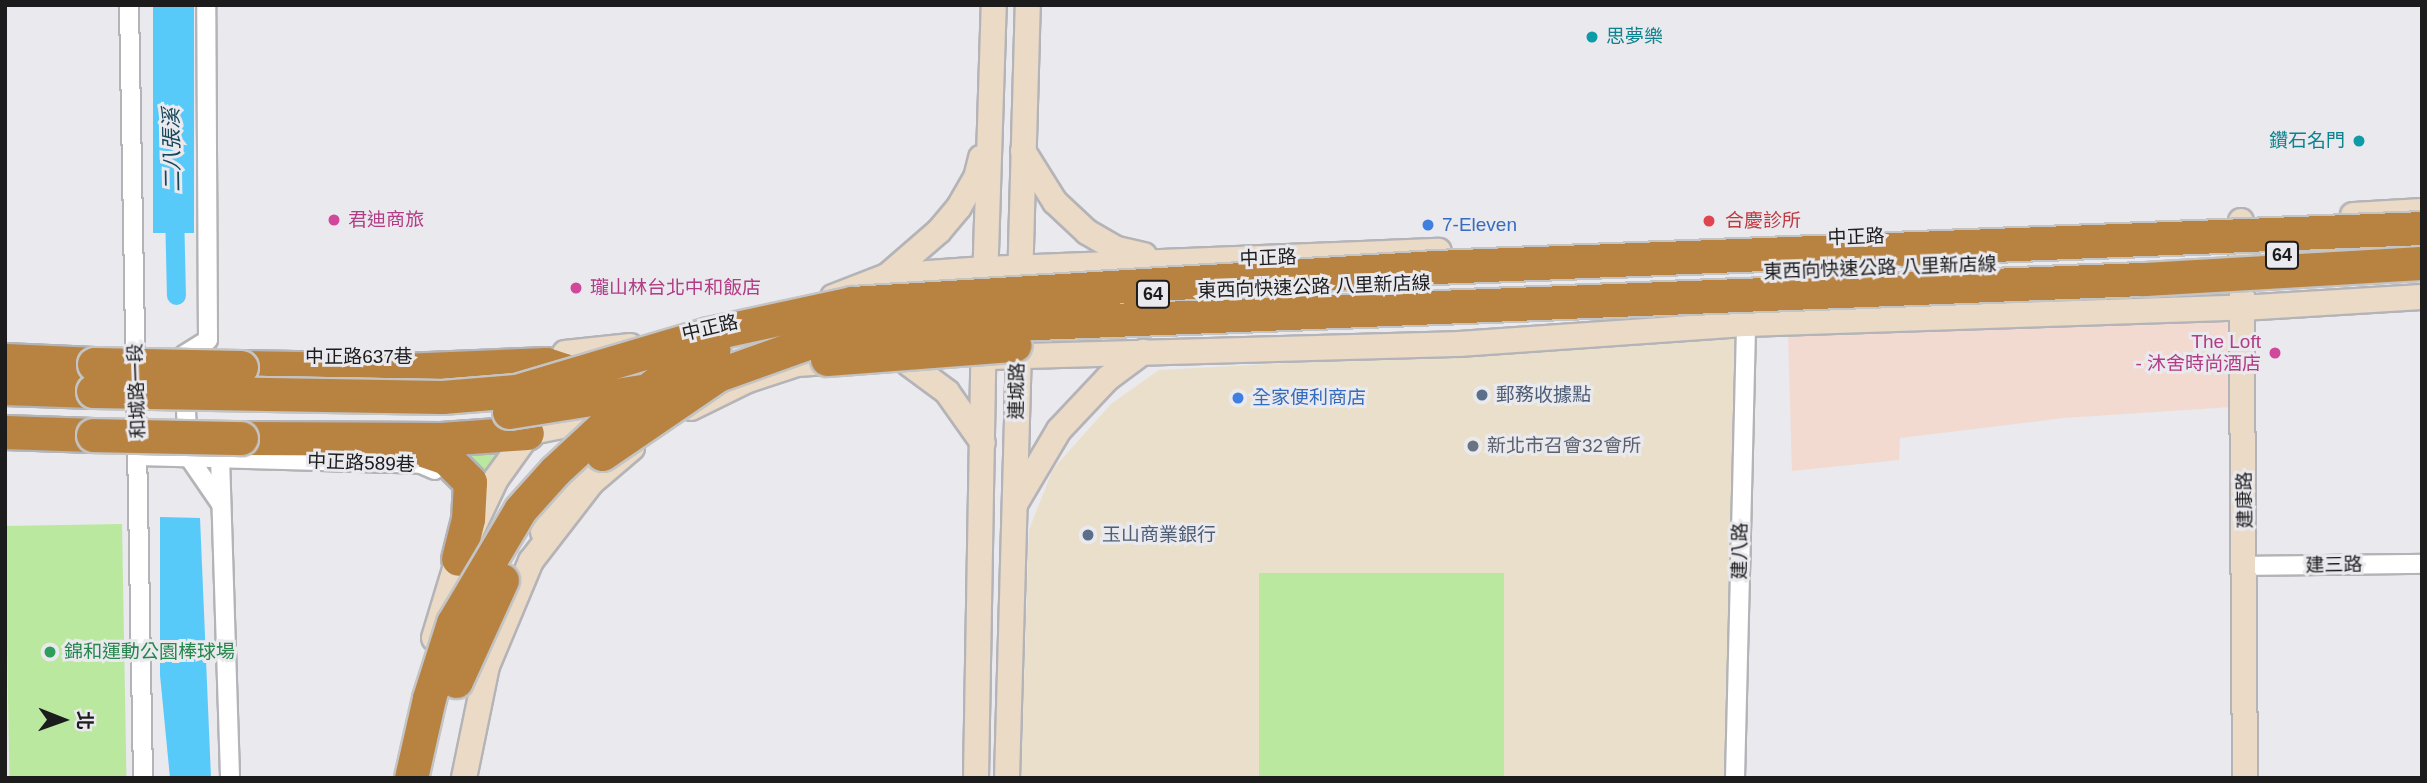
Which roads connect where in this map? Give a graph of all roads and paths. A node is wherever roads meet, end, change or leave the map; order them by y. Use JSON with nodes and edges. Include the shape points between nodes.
{"nodes":[{"id":1,"x":130,"y":5,"type":"edge"},
{"id":2,"x":206,"y":5,"type":"edge"},
{"id":3,"x":994,"y":5,"type":"edge"},
{"id":4,"x":1028,"y":5,"type":"edge"},
{"id":5,"x":989,"y":126,"type":"junction"},
{"id":6,"x":1023,"y":151,"type":"junction"},
{"id":7,"x":2422,"y":211,"type":"edge"},
{"id":8,"x":2241,"y":221,"type":"junction"},
{"id":9,"x":2422,"y":228,"type":"edge"},
{"id":10,"x":2422,"y":248,"type":"edge"},
{"id":11,"x":2422,"y":257,"type":"edge"},
{"id":12,"x":1175,"y":261,"type":"junction"},
{"id":13,"x":2422,"y":263,"type":"edge"},
{"id":14,"x":1095,"y":264,"type":"junction"},
{"id":15,"x":1020,"y":267,"type":"junction"},
{"id":16,"x":2241,"y":267,"type":"junction"},
{"id":17,"x":985,"y":269,"type":"junction"},
{"id":18,"x":887,"y":276,"type":"junction"},
{"id":19,"x":2422,"y":282,"type":"edge"},
{"id":20,"x":1020,"y":294,"type":"junction"},
{"id":21,"x":984,"y":295,"type":"junction"},
{"id":22,"x":2422,"y":297,"type":"edge"},
{"id":23,"x":2241,"y":308,"type":"junction"},
{"id":24,"x":945,"y":315,"type":"junction"},
{"id":25,"x":1746,"y":324,"type":"junction"},
{"id":26,"x":709,"y":334,"type":"junction"},
{"id":27,"x":1018,"y":345,"type":"junction"},
{"id":28,"x":631,"y":346,"type":"junction"},
{"id":29,"x":984,"y":347,"type":"junction"},
{"id":30,"x":5,"y":348,"type":"edge"},
{"id":31,"x":1143,"y":352,"type":"junction"},
{"id":32,"x":135,"y":354,"type":"junction"},
{"id":33,"x":550,"y":354,"type":"junction"},
{"id":34,"x":184,"y":355,"type":"junction"},
{"id":35,"x":5,"y":360,"type":"edge"},
{"id":36,"x":826,"y":360,"type":"junction"},
{"id":37,"x":908,"y":363,"type":"junction"},
{"id":38,"x":492,"y":366,"type":"junction"},
{"id":39,"x":707,"y":369,"type":"junction"},
{"id":40,"x":580,"y":387,"type":"junction"},
{"id":41,"x":5,"y":388,"type":"edge"},
{"id":42,"x":699,"y":403,"type":"junction"},
{"id":43,"x":5,"y":408,"type":"edge"},
{"id":44,"x":596,"y":418,"type":"junction"},
{"id":45,"x":5,"y":432,"type":"edge"},
{"id":46,"x":527,"y":433,"type":"junction"},
{"id":47,"x":385,"y":440,"type":"junction"},
{"id":48,"x":984,"y":443,"type":"junction"},
{"id":49,"x":139,"y":456,"type":"junction"},
{"id":50,"x":188,"y":456,"type":"junction"},
{"id":51,"x":220,"y":458,"type":"junction"},
{"id":52,"x":563,"y":481,"type":"junction"},
{"id":53,"x":221,"y":504,"type":"junction"},
{"id":54,"x":1015,"y":505,"type":"junction"},
{"id":55,"x":464,"y":548,"type":"junction"},
{"id":56,"x":531,"y":561,"type":"junction"},
{"id":57,"x":2422,"y":564,"type":"edge"},
{"id":58,"x":2246,"y":566,"type":"junction"},
{"id":59,"x":471,"y":615,"type":"junction"},
{"id":60,"x":143,"y":778,"type":"edge"},
{"id":61,"x":230,"y":778,"type":"edge"},
{"id":62,"x":401,"y":778,"type":"edge"},
{"id":63,"x":411,"y":778,"type":"edge"},
{"id":64,"x":426,"y":778,"type":"edge"},
{"id":65,"x":431,"y":778,"type":"edge"},
{"id":66,"x":464,"y":778,"type":"edge"},
{"id":67,"x":976,"y":778,"type":"edge"},
{"id":68,"x":1007,"y":778,"type":"edge"},
{"id":69,"x":1735,"y":778,"type":"edge"},
{"id":70,"x":2245,"y":778,"type":"edge"}],
"edges":[{"from":1,"to":32,"type":"street","name":"和城路一段"},
{"from":2,"to":34,"type":"street","via":[[208,340]]},
{"from":3,"to":5,"type":"main road","name":"連城路"},
{"from":4,"to":6,"type":"main road","name":"連城路"},
{"from":5,"to":17,"type":"main road","name":"連城路"},
{"from":5,"to":18,"type":"main road","via":[[976,178],[959,207],[939,232]]},
{"from":6,"to":12,"type":"main road","via":[[1055,202],[1087,232],[1117,249]]},
{"from":6,"to":15,"type":"main road","name":"連城路"},
{"from":7,"to":8,"type":"main road","name":"中正路"},
{"from":8,"to":12,"type":"main road","name":"中正路"},
{"from":8,"to":16,"type":"main road","name":"建康路"},
{"from":9,"to":26,"type":"highway","bridge":true,"via":[[1394,270],[852,303]]},
{"from":10,"to":63,"type":"highway","name":"東西向快速公路 八里新店線","number":"64","bridge":true,"via":[[968,302],[870,312],[734,341],[679,366],[622,409],[520,510],[453,623],[429,698]]},
{"from":11,"to":16,"type":"main road"},
{"from":12,"to":14,"type":"main road","name":"中正路"},
{"from":13,"to":65,"type":"highway","name":"東西向快速公路 八里新店線","number":"64","bridge":true,"via":[[2144,279],[966,323],[886,329],[810,342],[718,375],[611,444],[544,512],[489,603],[462,661]]},
{"from":14,"to":15,"type":"main road","name":"中正路"},
{"from":14,"to":20,"type":"main road","via":[[1058,291]]},
{"from":15,"to":17,"type":"main road","name":"中正路"},
{"from":15,"to":20,"type":"main road","name":"連城路"},
{"from":16,"to":23,"type":"main road","name":"建康路"},
{"from":16,"to":24,"type":"highway"},
{"from":17,"to":18,"type":"main road","name":"中正路"},
{"from":17,"to":21,"type":"main road","name":"連城路"},
{"from":18,"to":28,"type":"main road","name":"中正路","via":[[802,307]]},
{"from":19,"to":39,"type":"highway","bridge":true,"via":[[2143,298],[1222,333],[968,347]]},
{"from":20,"to":21,"type":"main road"},
{"from":20,"to":27,"type":"main road","name":"連城路"},
{"from":21,"to":29,"type":"main road","name":"連城路"},
{"from":22,"to":23,"type":"main road"},
{"from":23,"to":25,"type":"main road"},
{"from":23,"to":58,"type":"main road","name":"建康路"},
{"from":24,"to":26,"type":"highway","bridge":true,"via":[[920,313],[795,330]]},
{"from":24,"to":39,"type":"highway","via":[[839,327]]},
{"from":25,"to":31,"type":"main road","via":[[1460,344]]},
{"from":25,"to":69,"type":"street","name":"建八路"},
{"from":26,"to":41,"type":"highway","bridge":true,"via":[[559,382],[454,396],[239,396]]},
{"from":27,"to":29,"type":"main road"},
{"from":27,"to":31,"type":"main road"},
{"from":27,"to":54,"type":"main road","name":"連城路"},
{"from":28,"to":33,"type":"main road"},
{"from":28,"to":40,"type":"main road","name":"中正路"},
{"from":29,"to":36,"type":"main road","via":[[927,340]]},
{"from":29,"to":37,"type":"main road"},
{"from":29,"to":48,"type":"main road","name":"連城路"},
{"from":30,"to":32,"type":"street","name":"中正路637巷"},
{"from":31,"to":54,"type":"main road","via":[[1108,379],[1059,430]]},
{"from":32,"to":34,"type":"street","name":"中正路637巷"},
{"from":32,"to":49,"type":"street","name":"和城路一段"},
{"from":33,"to":34,"type":"street","name":"中正路637巷"},
{"from":33,"to":38,"type":"highway"},
{"from":34,"to":50,"type":"street"},
{"from":35,"to":38,"type":"highway","bridge":true,"via":[[403,370]]},
{"from":36,"to":37,"type":"main road"},
{"from":36,"to":42,"type":"main road","via":[[748,380]]},
{"from":37,"to":48,"type":"main road","via":[[947,392]]},
{"from":38,"to":40,"type":"highway","via":[[555,366]]},
{"from":39,"to":43,"type":"highway","bridge":true,"via":[[622,398],[436,418],[342,420]]},
{"from":40,"to":44,"type":"main road"},
{"from":40,"to":46,"type":"main road","name":"中正路"},
{"from":42,"to":44,"type":"main road"},
{"from":42,"to":56,"type":"main road","via":[[653,430],[591,484]]},
{"from":44,"to":46,"type":"main road"},
{"from":44,"to":52,"type":"main road","via":[[595,449]]},
{"from":45,"to":47,"type":"highway","bridge":true},
{"from":46,"to":47,"type":"highway"},
{"from":46,"to":55,"type":"main road","name":"中正路","via":[[506,458]]},
{"from":47,"to":55,"type":"highway","via":[[439,454],[470,482]]},
{"from":48,"to":67,"type":"main road","name":"連城路"},
{"from":49,"to":50,"type":"street","name":"中正路589巷"},
{"from":49,"to":60,"type":"street","name":"和城路一段"},
{"from":50,"to":51,"type":"street","name":"中正路589巷"},
{"from":50,"to":53,"type":"street"},
{"from":51,"to":53,"type":"street"},
{"from":51,"to":55,"type":"street","name":"中正路589巷","via":[[421,464],[440,472],[458,499]]},
{"from":52,"to":56,"type":"main road"},
{"from":52,"to":59,"type":"main road","via":[[499,564]]},
{"from":53,"to":61,"type":"street"},
{"from":54,"to":68,"type":"main road","name":"連城路"},
{"from":55,"to":59,"type":"main road"},
{"from":55,"to":62,"type":"main road","name":"中正路","via":[[425,663]]},
{"from":56,"to":66,"type":"main road","via":[[487,666]]},
{"from":57,"to":58,"type":"street","name":"建三路"},
{"from":58,"to":70,"type":"main road","name":"建康路"},
{"from":59,"to":64,"type":"main road","via":[[439,708]]}]}
